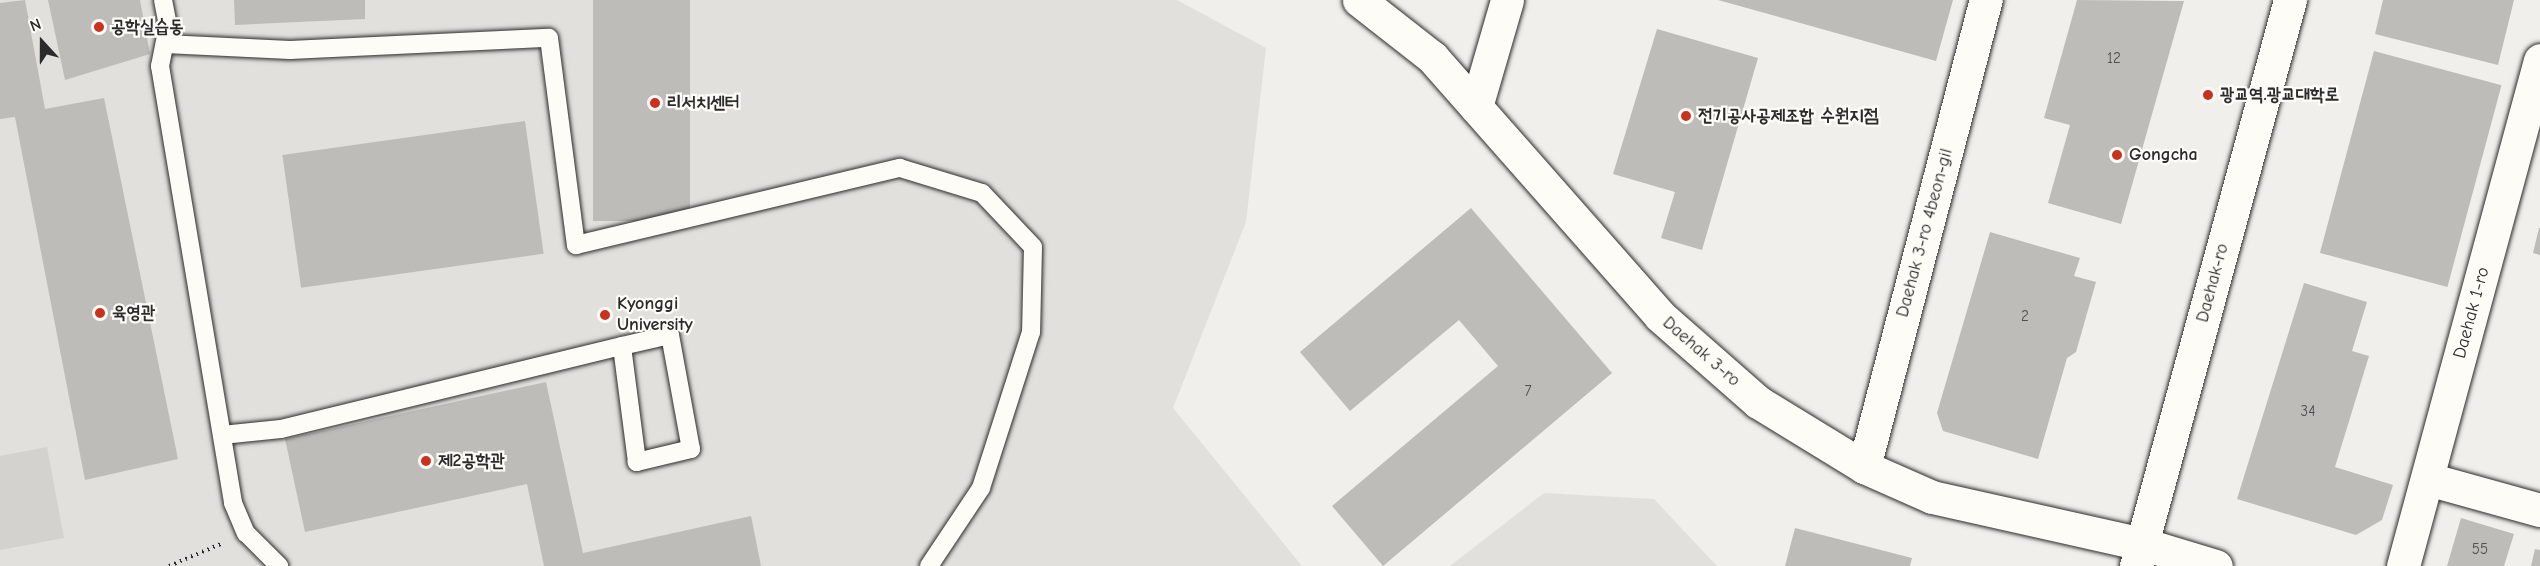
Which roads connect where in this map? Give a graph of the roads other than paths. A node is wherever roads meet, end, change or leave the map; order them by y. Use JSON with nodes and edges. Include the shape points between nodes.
{"nodes":[{"id":1,"x":163,"y":0,"type":"edge"},
{"id":2,"x":1359,"y":0,"type":"edge"},
{"id":3,"x":1507,"y":0,"type":"edge"},
{"id":4,"x":1986,"y":0,"type":"edge"},
{"id":5,"x":2290,"y":0,"type":"edge"},
{"id":6,"x":165,"y":44,"type":"junction"},
{"id":7,"x":2540,"y":60,"type":"edge"},
{"id":8,"x":1476,"y":107,"type":"junction"},
{"id":9,"x":622,"y":346,"type":"junction"},
{"id":10,"x":222,"y":435,"type":"junction"},
{"id":11,"x":1864,"y":466,"type":"junction"},
{"id":12,"x":2428,"y":479,"type":"junction"},
{"id":13,"x":2540,"y":510,"type":"edge"},
{"id":14,"x":2140,"y":555,"type":"edge"},
{"id":15,"x":279,"y":566,"type":"edge"},
{"id":16,"x":929,"y":566,"type":"edge"},
{"id":17,"x":2216,"y":566,"type":"edge"},
{"id":18,"x":2403,"y":566,"type":"edge"}],
"edges":[{"from":1,"to":6,"type":"lane","via":[[168,26]]},
{"from":2,"to":8,"type":"street","name":"Daehak 3-ro","via":[[1432,57]]},
{"from":3,"to":8,"type":"street"},
{"from":4,"to":11,"type":"street","name":"Daehak 3-ro 4beon-gil"},
{"from":5,"to":14,"type":"street","name":"Daehak-ro"},
{"from":6,"to":10,"type":"lane","via":[[160,66]]},
{"from":6,"to":16,"type":"lane","via":[[291,50],[549,38],[576,245],[900,168],[982,193],[1033,248],[1030,332],[981,488]]},
{"from":7,"to":12,"type":"street","name":"Daehak 1-ro"},
{"from":8,"to":11,"type":"street","name":"Daehak 3-ro","via":[[1660,316],[1758,402]]},
{"from":9,"to":9,"type":"lane","via":[[670,335],[691,449],[637,462]]},
{"from":9,"to":10,"type":"lane","via":[[281,429]]},
{"from":10,"to":15,"type":"lane","via":[[233,503],[246,533]]},
{"from":11,"to":14,"type":"street","name":"Daehak 3-ro","via":[[1932,497]]},
{"from":12,"to":13,"type":"street"},
{"from":12,"to":18,"type":"street","name":"Daehak 1-ro"},
{"from":14,"to":17,"type":"street","name":"Daehak 3-ro"}]}
